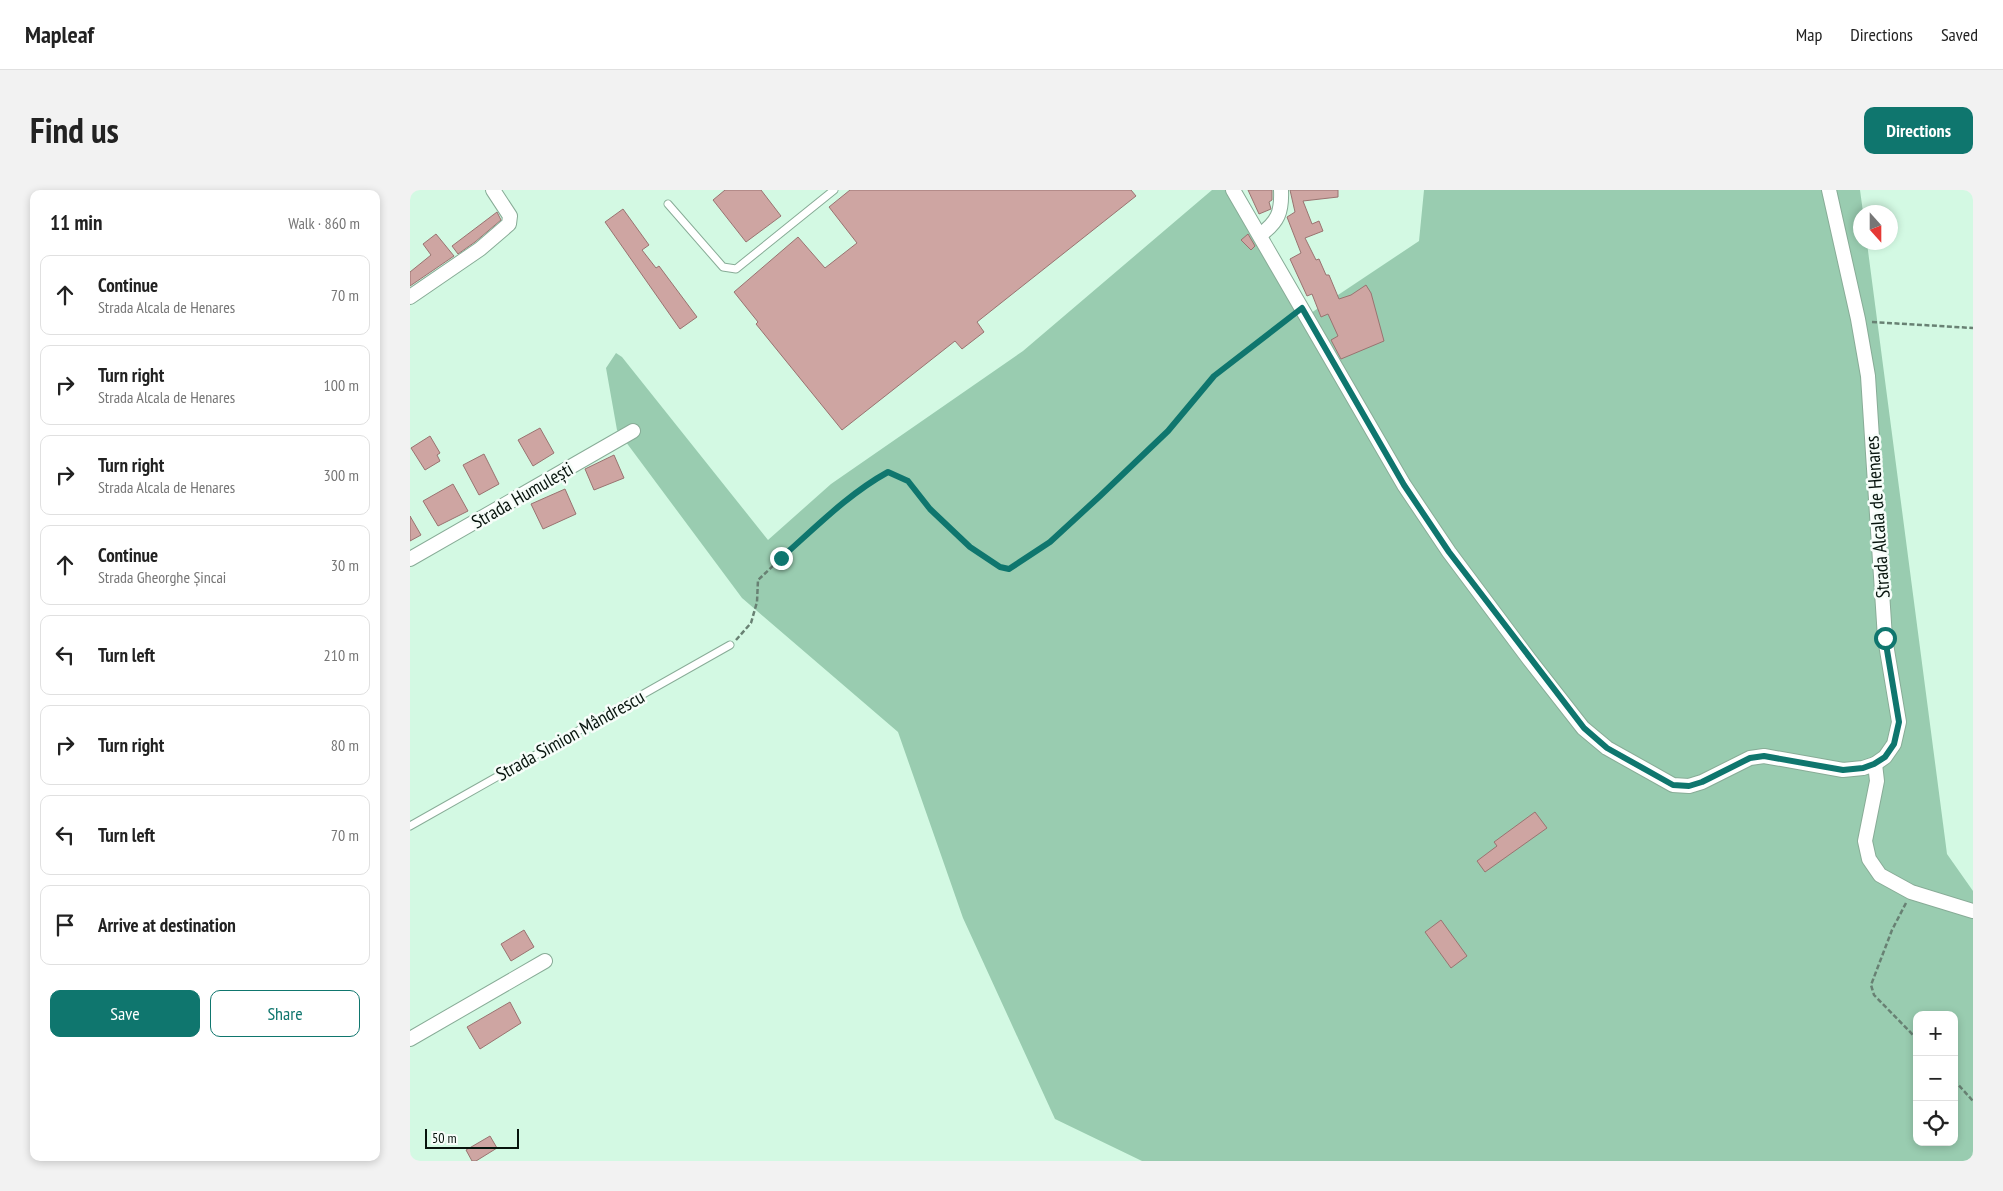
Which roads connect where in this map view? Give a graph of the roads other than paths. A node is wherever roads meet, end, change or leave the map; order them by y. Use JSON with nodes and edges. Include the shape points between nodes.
{"nodes":[{"id":1,"x":493,"y":190,"type":"edge"},
{"id":2,"x":834,"y":190,"type":"edge"},
{"id":3,"x":1233,"y":190,"type":"edge"},
{"id":4,"x":1281,"y":190,"type":"edge"},
{"id":5,"x":1830,"y":190,"type":"edge"},
{"id":6,"x":668,"y":204,"type":"dead end"},
{"id":7,"x":1260,"y":235,"type":"junction"},
{"id":8,"x":410,"y":297,"type":"edge"},
{"id":9,"x":633,"y":431,"type":"dead end"},
{"id":10,"x":410,"y":559,"type":"edge"},
{"id":11,"x":730,"y":645,"type":"road end"},
{"id":12,"x":1874,"y":764,"type":"junction"},
{"id":13,"x":410,"y":826,"type":"edge"},
{"id":14,"x":1973,"y":911,"type":"edge"},
{"id":15,"x":546,"y":961,"type":"dead end"},
{"id":16,"x":410,"y":1039,"type":"edge"}],
"edges":[{"from":1,"to":8,"type":"street","via":[[510,216],[509,224],[480,250]]},
{"from":2,"to":6,"type":"lane","via":[[736,269],[722,267]]},
{"from":3,"to":7,"type":"street"},
{"from":4,"to":7,"type":"street","via":[[1282,204],[1278,217],[1272,227]]},
{"from":5,"to":12,"type":"street","name":"Strada Alcala de Henares","via":[[1868,376],[1885,638],[1899,722],[1894,744],[1885,757]]},
{"from":7,"to":12,"type":"street","via":[[1404,485],[1449,552],[1584,728],[1607,748],[1673,785],[1689,786],[1750,758],[1764,756],[1843,770]]},
{"from":9,"to":10,"type":"street","name":"Strada Humulești"},
{"from":11,"to":13,"type":"lane","name":"Strada Simion Mândrescu"},
{"from":12,"to":14,"type":"street","via":[[1877,781],[1865,842],[1869,859],[1880,875],[1911,892]]},
{"from":15,"to":16,"type":"street"}]}
